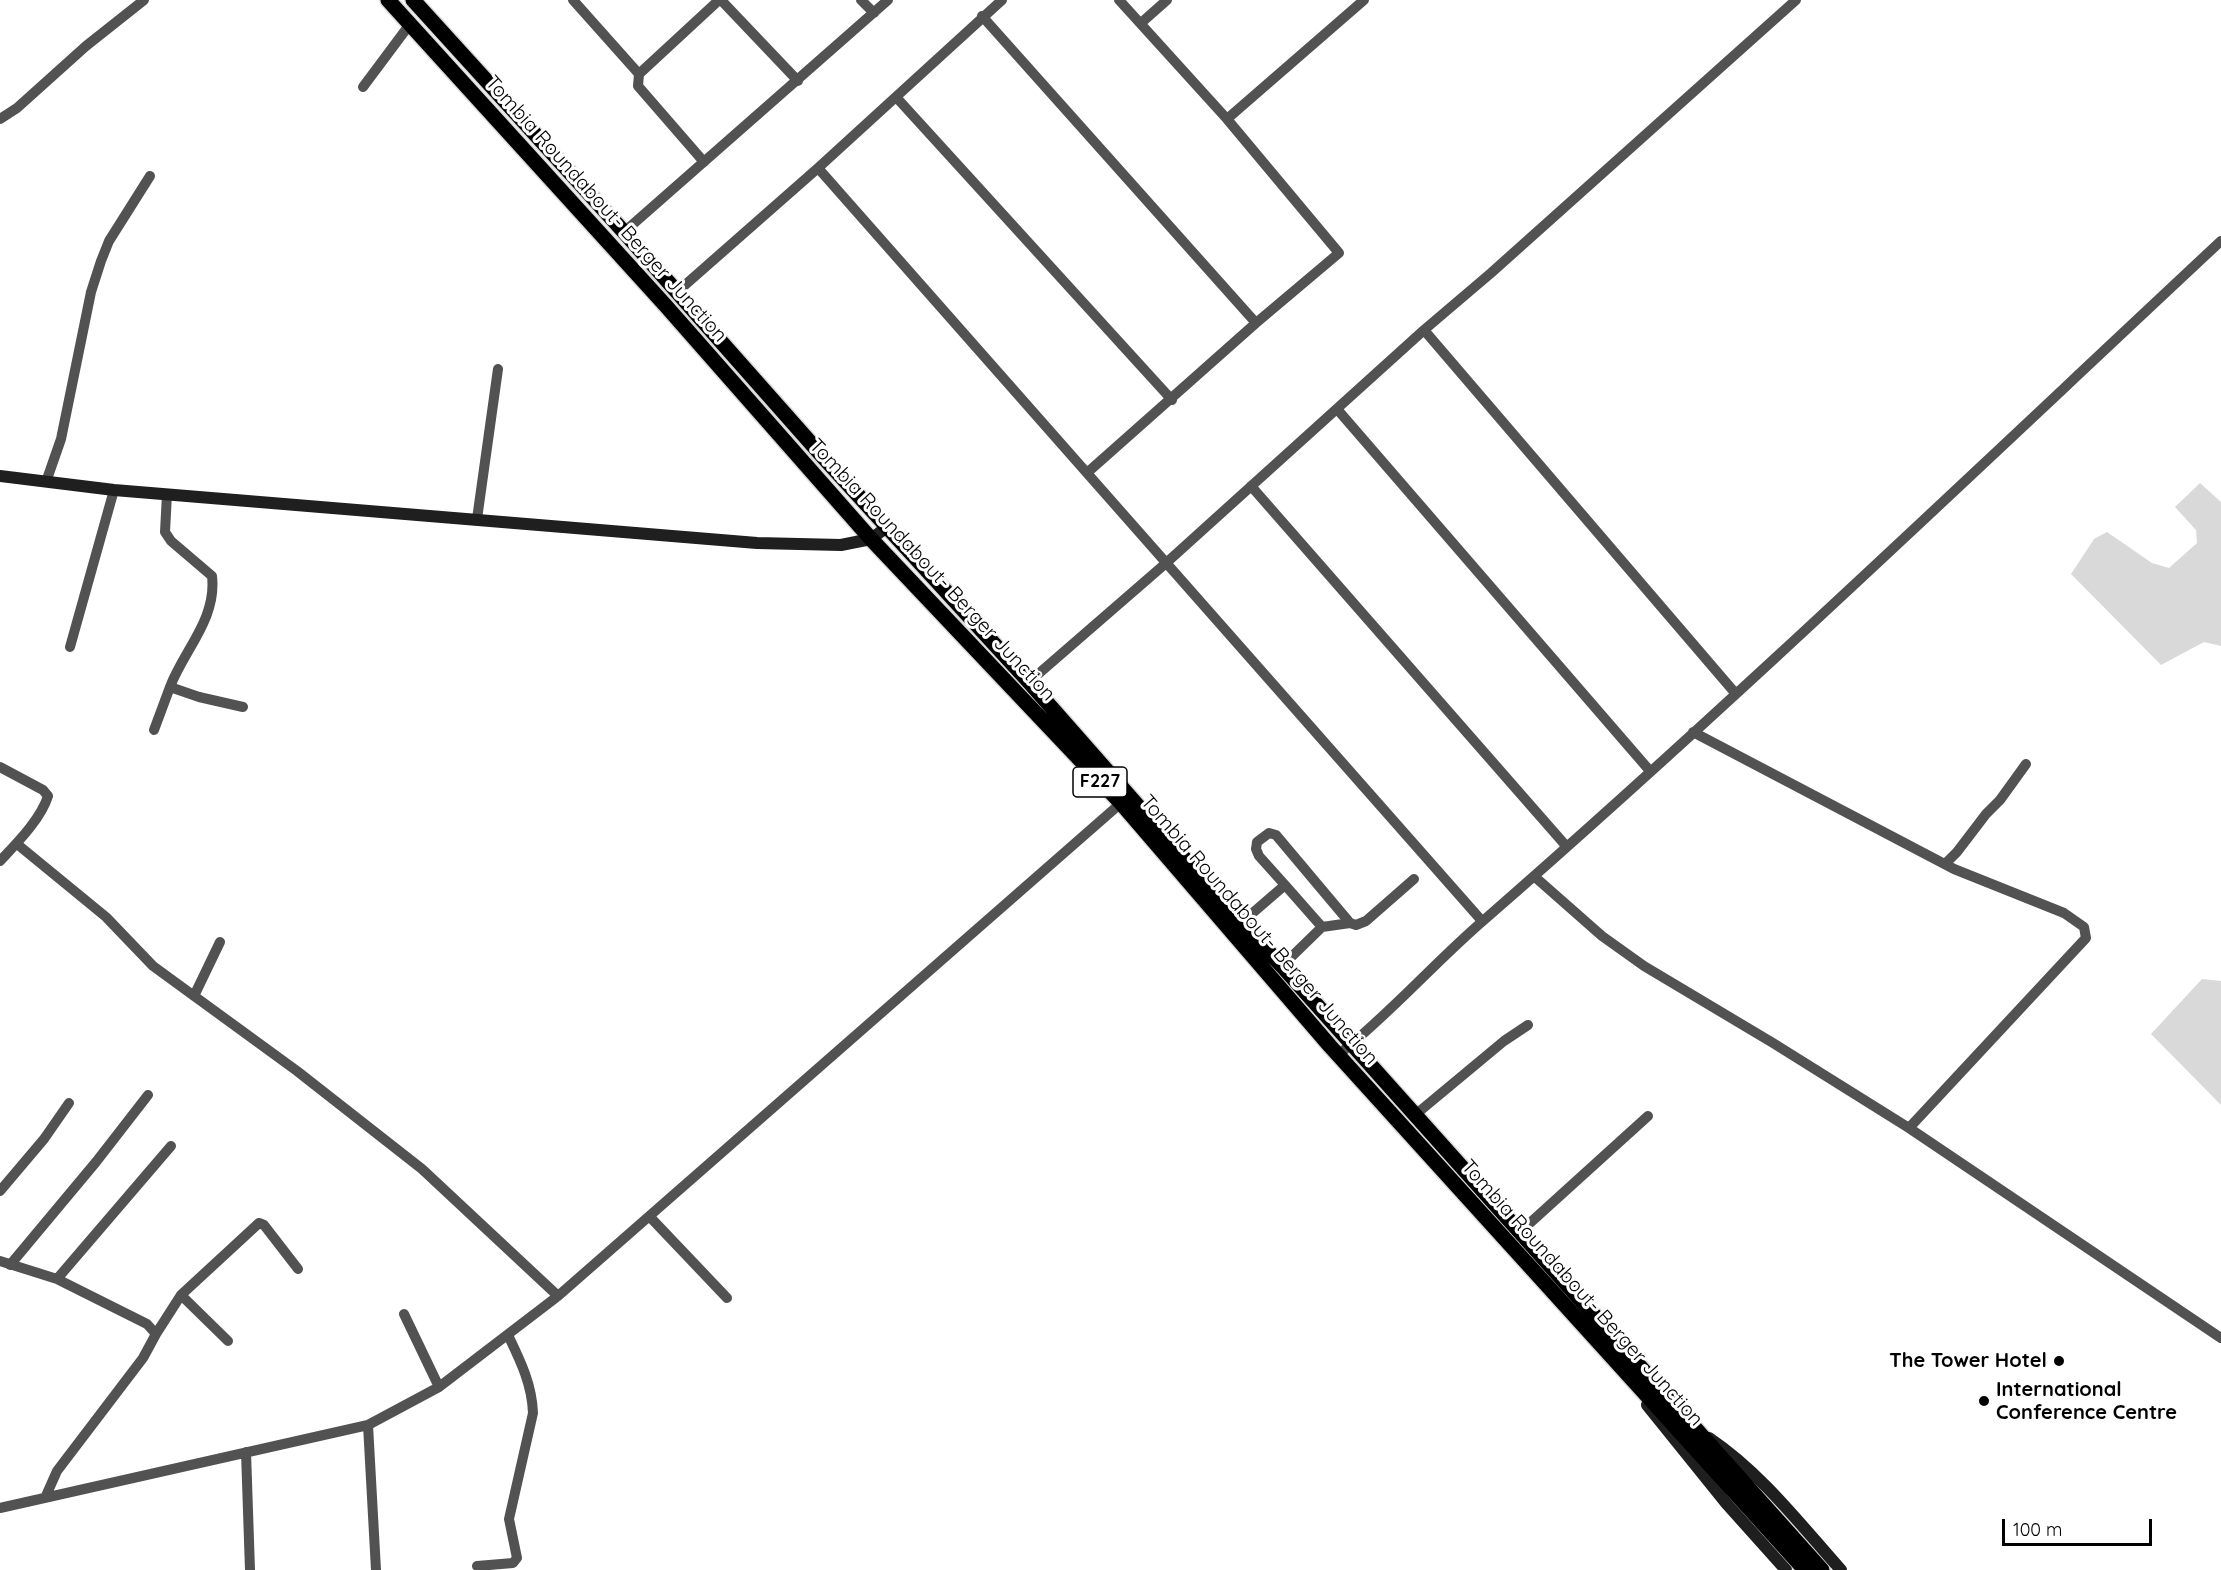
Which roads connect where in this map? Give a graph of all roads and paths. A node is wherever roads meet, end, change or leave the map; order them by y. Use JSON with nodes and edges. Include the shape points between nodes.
{"nodes":[{"id":1,"x":144,"y":0,"type":"edge"},
{"id":2,"x":388,"y":0,"type":"edge"},
{"id":3,"x":413,"y":0,"type":"edge"},
{"id":4,"x":573,"y":0,"type":"edge"},
{"id":5,"x":720,"y":0,"type":"edge"},
{"id":6,"x":861,"y":0,"type":"edge"},
{"id":7,"x":888,"y":0,"type":"edge"},
{"id":8,"x":1119,"y":0,"type":"edge"},
{"id":9,"x":1167,"y":0,"type":"edge"},
{"id":10,"x":1364,"y":0,"type":"edge"},
{"id":11,"x":1796,"y":0,"type":"edge"},
{"id":12,"x":1000,"y":1,"type":"edge"},
{"id":13,"x":873,"y":13,"type":"junction"},
{"id":14,"x":982,"y":16,"type":"junction"},
{"id":15,"x":1141,"y":22,"type":"junction"},
{"id":16,"x":410,"y":24,"type":"junction"},
{"id":17,"x":639,"y":75,"type":"junction"},
{"id":18,"x":798,"y":81,"type":"junction"},
{"id":19,"x":363,"y":87,"type":"dead end"},
{"id":20,"x":896,"y":97,"type":"junction"},
{"id":21,"x":1227,"y":118,"type":"junction"},
{"id":22,"x":0,"y":119,"type":"edge"},
{"id":23,"x":705,"y":162,"type":"junction"},
{"id":24,"x":818,"y":168,"type":"junction"},
{"id":25,"x":150,"y":176,"type":"dead end"},
{"id":26,"x":624,"y":232,"type":"junction"},
{"id":27,"x":2221,"y":241,"type":"edge"},
{"id":28,"x":677,"y":292,"type":"junction"},
{"id":29,"x":1256,"y":323,"type":"junction"},
{"id":30,"x":1424,"y":330,"type":"junction"},
{"id":31,"x":498,"y":369,"type":"dead end"},
{"id":32,"x":1172,"y":400,"type":"junction"},
{"id":33,"x":1337,"y":410,"type":"junction"},
{"id":34,"x":1088,"y":472,"type":"junction"},
{"id":35,"x":0,"y":476,"type":"edge"},
{"id":36,"x":46,"y":482,"type":"junction"},
{"id":37,"x":1251,"y":486,"type":"junction"},
{"id":38,"x":114,"y":490,"type":"junction"},
{"id":39,"x":166,"y":494,"type":"junction"},
{"id":40,"x":477,"y":519,"type":"junction"},
{"id":41,"x":887,"y":527,"type":"junction"},
{"id":42,"x":871,"y":539,"type":"junction"},
{"id":43,"x":1166,"y":564,"type":"junction"},
{"id":44,"x":70,"y":646,"type":"dead end"},
{"id":45,"x":1029,"y":682,"type":"junction"},
{"id":46,"x":170,"y":687,"type":"junction"},
{"id":47,"x":1736,"y":694,"type":"junction"},
{"id":48,"x":243,"y":707,"type":"dead end"},
{"id":49,"x":154,"y":730,"type":"dead end"},
{"id":50,"x":1694,"y":732,"type":"junction"},
{"id":51,"x":2026,"y":764,"type":"dead end"},
{"id":52,"x":0,"y":767,"type":"edge"},
{"id":53,"x":1650,"y":771,"type":"junction"},
{"id":54,"x":1121,"y":803,"type":"junction"},
{"id":55,"x":17,"y":844,"type":"junction"},
{"id":56,"x":1567,"y":847,"type":"junction"},
{"id":57,"x":0,"y":861,"type":"edge"},
{"id":58,"x":1945,"y":864,"type":"junction"},
{"id":59,"x":1535,"y":877,"type":"junction"},
{"id":60,"x":1414,"y":879,"type":"dead end"},
{"id":61,"x":1285,"y":885,"type":"junction"},
{"id":62,"x":1482,"y":921,"type":"junction"},
{"id":63,"x":1241,"y":923,"type":"junction"},
{"id":64,"x":1350,"y":923,"type":"junction"},
{"id":65,"x":1322,"y":927,"type":"junction"},
{"id":66,"x":220,"y":942,"type":"dead end"},
{"id":67,"x":1282,"y":966,"type":"junction"},
{"id":68,"x":194,"y":996,"type":"junction"},
{"id":69,"x":1528,"y":1025,"type":"dead end"},
{"id":70,"x":1352,"y":1044,"type":"junction"},
{"id":71,"x":1338,"y":1055,"type":"junction"},
{"id":72,"x":148,"y":1095,"type":"dead end"},
{"id":73,"x":69,"y":1102,"type":"dead end"},
{"id":74,"x":1416,"y":1115,"type":"junction"},
{"id":75,"x":1648,"y":1116,"type":"dead end"},
{"id":76,"x":1909,"y":1128,"type":"junction"},
{"id":77,"x":171,"y":1146,"type":"dead end"},
{"id":78,"x":0,"y":1191,"type":"edge"},
{"id":79,"x":650,"y":1217,"type":"junction"},
{"id":80,"x":1520,"y":1232,"type":"junction"},
{"id":81,"x":5,"y":1263,"type":"edge"},
{"id":82,"x":298,"y":1269,"type":"dead end"},
{"id":83,"x":57,"y":1279,"type":"junction"},
{"id":84,"x":181,"y":1295,"type":"junction"},
{"id":85,"x":558,"y":1296,"type":"junction"},
{"id":86,"x":727,"y":1298,"type":"dead end"},
{"id":87,"x":404,"y":1314,"type":"dead end"},
{"id":88,"x":156,"y":1334,"type":"junction"},
{"id":89,"x":508,"y":1335,"type":"junction"},
{"id":90,"x":2221,"y":1338,"type":"edge"},
{"id":91,"x":228,"y":1341,"type":"dead end"},
{"id":92,"x":1637,"y":1385,"type":"junction"},
{"id":93,"x":439,"y":1387,"type":"junction"},
{"id":94,"x":368,"y":1425,"type":"junction"},
{"id":95,"x":1695,"y":1428,"type":"junction"},
{"id":96,"x":246,"y":1452,"type":"junction"},
{"id":97,"x":45,"y":1498,"type":"junction"},
{"id":98,"x":0,"y":1508,"type":"edge"},
{"id":99,"x":477,"y":1566,"type":"dead end"},
{"id":100,"x":1821,"y":1569,"type":"edge"},
{"id":101,"x":250,"y":1570,"type":"edge"},
{"id":102,"x":376,"y":1570,"type":"edge"},
{"id":103,"x":1786,"y":1570,"type":"edge"},
{"id":104,"x":1804,"y":1570,"type":"edge"},
{"id":105,"x":1841,"y":1570,"type":"edge"}],
"edges":[{"from":1,"to":22,"type":"street"},
{"from":2,"to":16,"type":"main road","name":"Tombia Roundabout- Berger Junction","number":"F227"},
{"from":3,"to":26,"type":"main road","name":"Tombia Roundabout- Berger Junction","number":"F227"},
{"from":4,"to":17,"type":"street"},
{"from":5,"to":17,"type":"street"},
{"from":5,"to":18,"type":"street"},
{"from":6,"to":13,"type":"street"},
{"from":7,"to":13,"type":"street"},
{"from":8,"to":15,"type":"street"},
{"from":9,"to":15,"type":"street"},
{"from":10,"to":21,"type":"street"},
{"from":11,"to":30,"type":"street"},
{"from":12,"to":14,"type":"street"},
{"from":13,"to":18,"type":"street"},
{"from":14,"to":20,"type":"street"},
{"from":14,"to":29,"type":"street"},
{"from":15,"to":21,"type":"street"},
{"from":16,"to":19,"type":"street"},
{"from":16,"to":42,"type":"main road","name":"Tombia Roundabout- Berger Junction","number":"F227"},
{"from":17,"to":23,"type":"street","via":[[638,86]]},
{"from":18,"to":23,"type":"street"},
{"from":20,"to":24,"type":"street"},
{"from":20,"to":32,"type":"street"},
{"from":21,"to":29,"type":"street","via":[[1339,253]]},
{"from":23,"to":26,"type":"street"},
{"from":24,"to":28,"type":"street"},
{"from":24,"to":34,"type":"street"},
{"from":25,"to":36,"type":"street","via":[[109,241],[97,271],[61,439]]},
{"from":26,"to":28,"type":"main road","name":"Tombia Roundabout- Berger Junction","number":"F227"},
{"from":27,"to":47,"type":"street"},
{"from":28,"to":41,"type":"main road","name":"Tombia Roundabout- Berger Junction","number":"F227"},
{"from":29,"to":32,"type":"street"},
{"from":30,"to":33,"type":"street"},
{"from":30,"to":47,"type":"street"},
{"from":31,"to":40,"type":"street"},
{"from":32,"to":34,"type":"street"},
{"from":33,"to":37,"type":"street"},
{"from":33,"to":53,"type":"street"},
{"from":34,"to":43,"type":"street"},
{"from":35,"to":36,"type":"street"},
{"from":36,"to":38,"type":"street"},
{"from":37,"to":43,"type":"street"},
{"from":37,"to":56,"type":"street"},
{"from":38,"to":39,"type":"street"},
{"from":38,"to":44,"type":"street"},
{"from":39,"to":40,"type":"street"},
{"from":39,"to":46,"type":"street","via":[[165,532],[212,576],[213,588],[200,634]]},
{"from":40,"to":42,"type":"street","via":[[757,543],[841,545]]},
{"from":41,"to":42,"type":"street"},
{"from":41,"to":45,"type":"main road","name":"Tombia Roundabout- Berger Junction","number":"F227"},
{"from":42,"to":54,"type":"main road","name":"Tombia Roundabout- Berger Junction","number":"F227"},
{"from":43,"to":45,"type":"street"},
{"from":43,"to":62,"type":"street"},
{"from":45,"to":63,"type":"main road","name":"Tombia Roundabout- Berger Junction","number":"F227"},
{"from":46,"to":48,"type":"street"},
{"from":46,"to":49,"type":"street"},
{"from":47,"to":50,"type":"street"},
{"from":50,"to":53,"type":"street"},
{"from":50,"to":58,"type":"street"},
{"from":51,"to":58,"type":"street"},
{"from":52,"to":55,"type":"street","via":[[48,796]]},
{"from":53,"to":56,"type":"street"},
{"from":54,"to":71,"type":"main road","name":"Tombia Roundabout- Berger Junction","number":"F227"},
{"from":54,"to":79,"type":"street"},
{"from":55,"to":57,"type":"street"},
{"from":55,"to":68,"type":"street","via":[[106,917],[153,966]]},
{"from":56,"to":59,"type":"street"},
{"from":58,"to":76,"type":"street","via":[[2064,913],[2084,927],[2086,938]]},
{"from":59,"to":62,"type":"street"},
{"from":59,"to":76,"type":"street","via":[[1602,936],[1644,966]]},
{"from":60,"to":64,"type":"street","via":[[1366,921]]},
{"from":61,"to":63,"type":"street"},
{"from":61,"to":64,"type":"street","via":[[1257,853],[1257,842],[1269,833],[1276,835]]},
{"from":61,"to":65,"type":"street"},
{"from":62,"to":70,"type":"street"},
{"from":63,"to":67,"type":"main road","name":"Tombia Roundabout- Berger Junction","number":"F227"},
{"from":64,"to":65,"type":"street"},
{"from":65,"to":67,"type":"street"},
{"from":66,"to":68,"type":"street"},
{"from":67,"to":70,"type":"main road","name":"Tombia Roundabout- Berger Junction","number":"F227"},
{"from":68,"to":85,"type":"street","via":[[422,1169]]},
{"from":69,"to":74,"type":"street"},
{"from":70,"to":71,"type":"street"},
{"from":70,"to":74,"type":"main road","name":"Tombia Roundabout- Berger Junction","number":"F227"},
{"from":71,"to":92,"type":"main road","name":"Tombia Roundabout- Berger Junction","number":"F227"},
{"from":72,"to":81,"type":"street","via":[[96,1162]]},
{"from":73,"to":78,"type":"street"},
{"from":74,"to":80,"type":"main road","name":"Tombia Roundabout- Berger Junction","number":"F227"},
{"from":75,"to":80,"type":"street"},
{"from":76,"to":90,"type":"street"},
{"from":77,"to":83,"type":"street"},
{"from":79,"to":85,"type":"street"},
{"from":79,"to":86,"type":"street"},
{"from":80,"to":95,"type":"main road","name":"Tombia Roundabout- Berger Junction","number":"F227"},
{"from":81,"to":83,"type":"street"},
{"from":82,"to":84,"type":"street","via":[[259,1223]]},
{"from":83,"to":88,"type":"street","via":[[147,1324]]},
{"from":84,"to":88,"type":"street"},
{"from":84,"to":91,"type":"street"},
{"from":85,"to":89,"type":"street"},
{"from":87,"to":93,"type":"street"},
{"from":88,"to":97,"type":"street","via":[[143,1358],[57,1471]]},
{"from":89,"to":93,"type":"street"},
{"from":89,"to":99,"type":"street","via":[[529,1382],[533,1413],[509,1519],[517,1558],[513,1563]]},
{"from":92,"to":103,"type":"street","via":[[1647,1405],[1685,1453]]},
{"from":92,"to":104,"type":"main road","name":"Tombia Roundabout- Berger Junction","number":"F227"},
{"from":93,"to":94,"type":"street"},
{"from":94,"to":96,"type":"street"},
{"from":94,"to":102,"type":"street"},
{"from":95,"to":100,"type":"main road","name":"Tombia Roundabout- Berger Junction","number":"F227"},
{"from":95,"to":105,"type":"street","via":[[1741,1462]]},
{"from":96,"to":97,"type":"street"},
{"from":96,"to":101,"type":"street"},
{"from":97,"to":98,"type":"street"}]}
